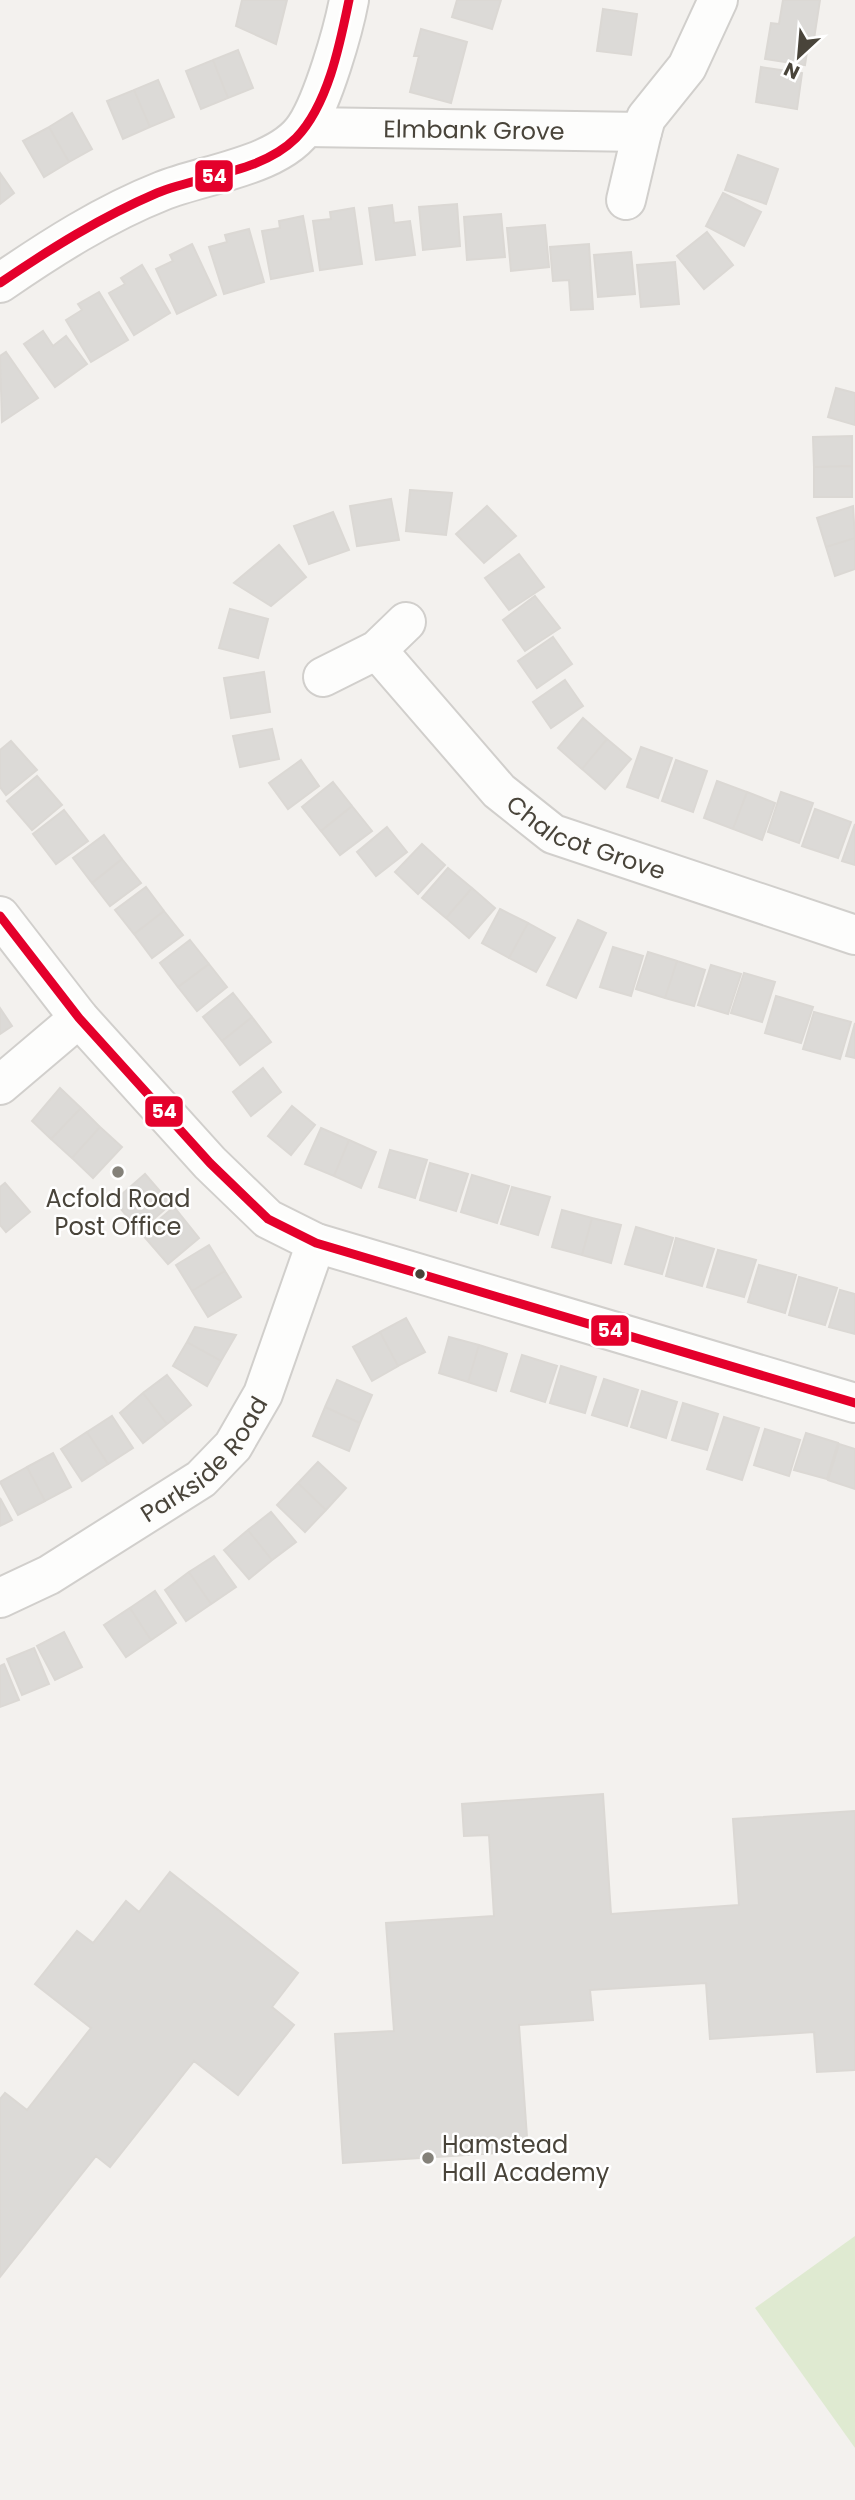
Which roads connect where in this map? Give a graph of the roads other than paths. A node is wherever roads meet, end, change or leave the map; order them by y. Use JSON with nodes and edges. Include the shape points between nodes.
{"nodes":[{"id":1,"x":349,"y":0,"type":"edge"},
{"id":2,"x":718,"y":0,"type":"edge"},
{"id":3,"x":306,"y":127,"type":"junction"},
{"id":4,"x":642,"y":132,"type":"junction"},
{"id":5,"x":626,"y":200,"type":"dead end"},
{"id":6,"x":0,"y":283,"type":"edge"},
{"id":7,"x":406,"y":622,"type":"dead end"},
{"id":8,"x":377,"y":650,"type":"junction"},
{"id":9,"x":323,"y":677,"type":"dead end"},
{"id":10,"x":0,"y":916,"type":"edge"},
{"id":11,"x":855,"y":935,"type":"edge"},
{"id":12,"x":79,"y":1018,"type":"junction"},
{"id":13,"x":0,"y":1084,"type":"edge"},
{"id":14,"x":316,"y":1243,"type":"junction"},
{"id":15,"x":855,"y":1403,"type":"edge"},
{"id":16,"x":0,"y":1598,"type":"edge"}],
"edges":[{"from":1,"to":3,"type":"street"},
{"from":2,"to":4,"type":"street","via":[[687,67],[646,118]]},
{"from":3,"to":4,"type":"street","name":"Elmbank Grove"},
{"from":3,"to":6,"type":"street","via":[[278,153],[162,191],[66,237]]},
{"from":4,"to":5,"type":"street"},
{"from":7,"to":8,"type":"street"},
{"from":8,"to":9,"type":"street"},
{"from":8,"to":11,"type":"street","name":"Chalcot Grove","via":[[499,791],[553,834]]},
{"from":10,"to":12,"type":"street"},
{"from":12,"to":13,"type":"street"},
{"from":12,"to":14,"type":"street","via":[[210,1163],[268,1219]]},
{"from":14,"to":15,"type":"street"},
{"from":14,"to":16,"type":"street","name":"Parkside Road","via":[[263,1394],[233,1446],[201,1479],[49,1575]]}]}
